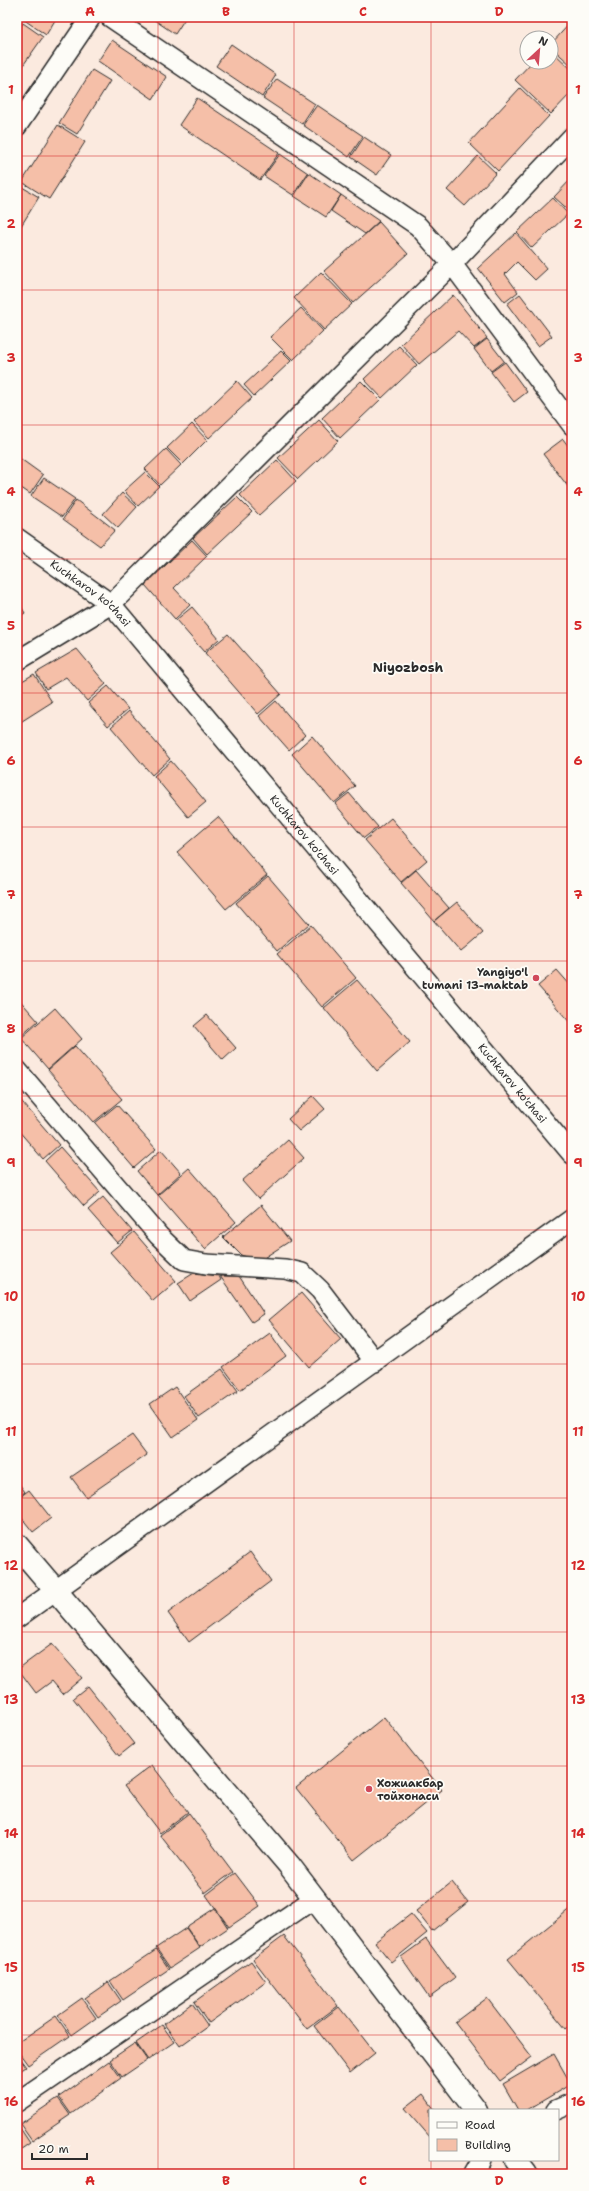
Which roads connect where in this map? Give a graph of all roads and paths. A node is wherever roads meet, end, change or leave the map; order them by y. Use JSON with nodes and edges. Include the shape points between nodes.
{"nodes":[{"id":1,"x":91,"y":17,"type":"edge"},
{"id":2,"x":110,"y":17,"type":"edge"},
{"id":3,"x":17,"y":126,"type":"edge"},
{"id":4,"x":572,"y":137,"type":"edge"},
{"id":5,"x":452,"y":264,"type":"junction"},
{"id":6,"x":572,"y":425,"type":"edge"},
{"id":7,"x":17,"y":538,"type":"edge"},
{"id":8,"x":111,"y":604,"type":"junction"},
{"id":9,"x":17,"y":661,"type":"edge"},
{"id":10,"x":17,"y":1070,"type":"edge"},
{"id":11,"x":572,"y":1154,"type":"edge"},
{"id":12,"x":572,"y":1219,"type":"edge"},
{"id":13,"x":375,"y":1362,"type":"junction"},
{"id":14,"x":17,"y":1545,"type":"edge"},
{"id":15,"x":55,"y":1590,"type":"junction"},
{"id":16,"x":17,"y":1618,"type":"edge"},
{"id":17,"x":315,"y":1898,"type":"junction"},
{"id":18,"x":17,"y":2102,"type":"edge"},
{"id":19,"x":572,"y":2103,"type":"edge"},
{"id":20,"x":475,"y":2109,"type":"edge"},
{"id":21,"x":558,"y":2109,"type":"edge"},
{"id":22,"x":481,"y":2161,"type":"edge"},
{"id":23,"x":516,"y":2161,"type":"edge"},
{"id":24,"x":473,"y":2174,"type":"edge"},
{"id":25,"x":526,"y":2174,"type":"edge"}],
"edges":[{"from":1,"to":3,"type":"street"},
{"from":2,"to":5,"type":"street","via":[[418,226]]},
{"from":4,"to":5,"type":"street"},
{"from":5,"to":6,"type":"street"},
{"from":5,"to":8,"type":"street"},
{"from":7,"to":8,"type":"street","name":"Kuchkarov ko'chasi"},
{"from":8,"to":9,"type":"street"},
{"from":8,"to":11,"type":"street","name":"Kuchkarov ko'chasi"},
{"from":10,"to":13,"type":"street","via":[[159,1236],[184,1260],[206,1264],[285,1269],[302,1273],[320,1290]]},
{"from":12,"to":13,"type":"street"},
{"from":13,"to":15,"type":"street"},
{"from":14,"to":15,"type":"main road"},
{"from":15,"to":16,"type":"street"},
{"from":15,"to":17,"type":"main road"},
{"from":17,"to":18,"type":"street"},
{"from":17,"to":20,"type":"main road"},
{"from":19,"to":21,"type":"street"},
{"from":22,"to":24,"type":"street"},
{"from":23,"to":25,"type":"main road"}]}
